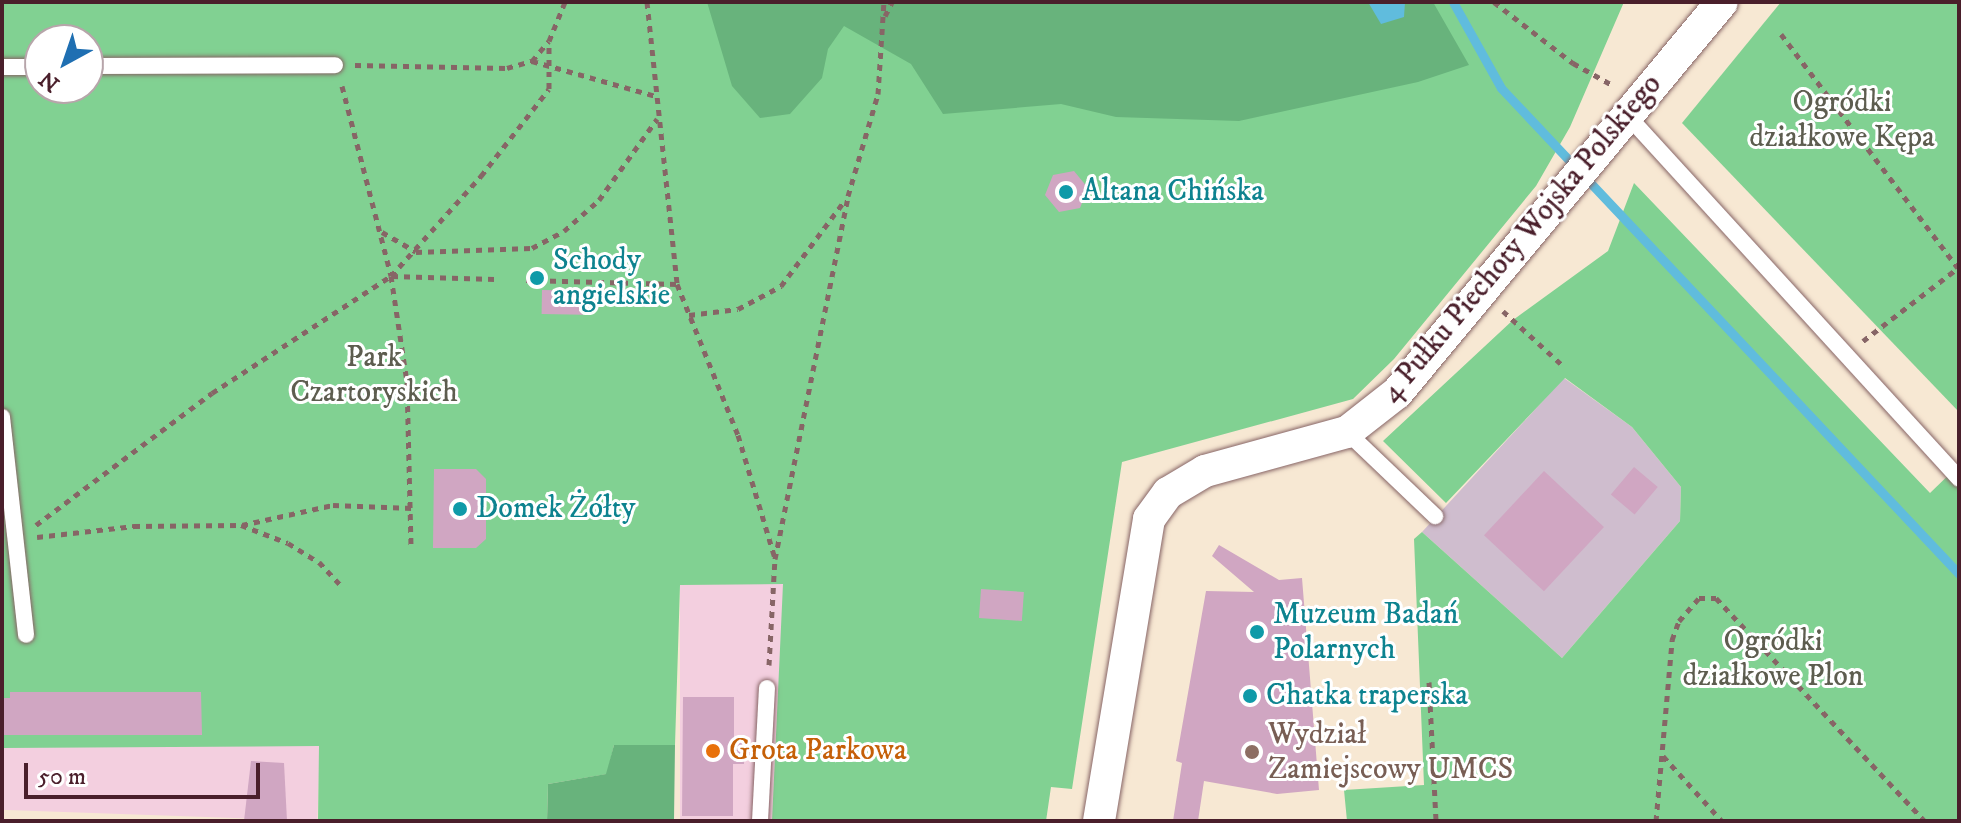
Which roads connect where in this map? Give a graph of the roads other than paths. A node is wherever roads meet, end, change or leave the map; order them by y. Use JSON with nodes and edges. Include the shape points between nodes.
{"nodes":[{"id":1,"x":1722,"y":2,"type":"edge"},
{"id":2,"x":335,"y":65,"type":"road end"},
{"id":3,"x":104,"y":66,"type":"edge"},
{"id":4,"x":2,"y":67,"type":"edge"},
{"id":5,"x":24,"y":67,"type":"edge"},
{"id":6,"x":1624,"y":121,"type":"junction"},
{"id":7,"x":2,"y":417,"type":"edge"},
{"id":8,"x":1347,"y":432,"type":"junction"},
{"id":9,"x":1959,"y":479,"type":"edge"},
{"id":10,"x":1435,"y":516,"type":"dead end"},
{"id":11,"x":26,"y":635,"type":"dead end"},
{"id":12,"x":767,"y":688,"type":"road end"},
{"id":13,"x":760,"y":821,"type":"edge"},
{"id":14,"x":1099,"y":821,"type":"edge"}],
"edges":[{"from":1,"to":6,"type":"street","name":"4 Pułku Piechoty Wojska Polskiego"},
{"from":2,"to":3,"type":"lane"},
{"from":4,"to":5,"type":"lane"},
{"from":6,"to":8,"type":"street","name":"4 Pułku Piechoty Wojska Polskiego","via":[[1397,393]]},
{"from":6,"to":9,"type":"lane"},
{"from":7,"to":11,"type":"lane"},
{"from":8,"to":10,"type":"lane"},
{"from":8,"to":14,"type":"street","name":"4 Pułku Piechoty Wojska Polskiego","via":[[1205,471],[1168,493],[1149,519]]},
{"from":12,"to":13,"type":"lane"}]}
